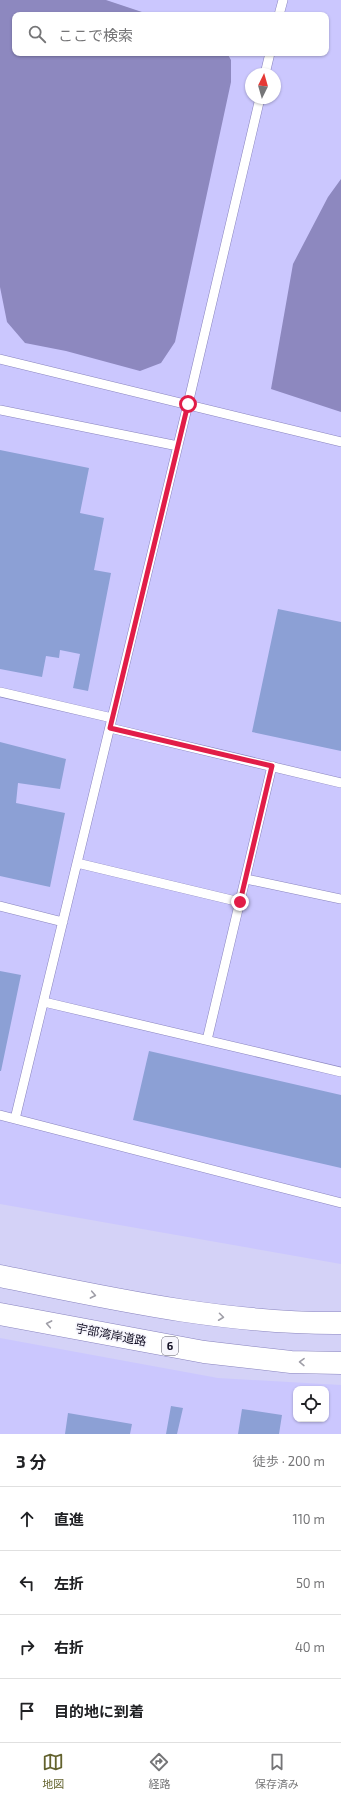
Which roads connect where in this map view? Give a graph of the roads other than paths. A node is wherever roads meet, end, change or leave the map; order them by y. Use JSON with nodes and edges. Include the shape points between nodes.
{"nodes":[{"id":1,"x":283,"y":0,"type":"edge"},
{"id":2,"x":280,"y":12,"type":"edge"},
{"id":3,"x":269,"y":56,"type":"edge"},
{"id":4,"x":266,"y":68,"type":"edge"},
{"id":5,"x":259,"y":104,"type":"edge"},
{"id":6,"x":0,"y":359,"type":"edge"},
{"id":7,"x":188,"y":404,"type":"junction"},
{"id":8,"x":0,"y":410,"type":"edge"},
{"id":9,"x":341,"y":442,"type":"edge"},
{"id":10,"x":178,"y":446,"type":"junction"},
{"id":11,"x":0,"y":692,"type":"edge"},
{"id":12,"x":112,"y":718,"type":"junction"},
{"id":13,"x":110,"y":728,"type":"junction"},
{"id":14,"x":272,"y":766,"type":"junction"},
{"id":15,"x":341,"y":783,"type":"edge"},
{"id":16,"x":77,"y":863,"type":"junction"},
{"id":17,"x":246,"y":879,"type":"junction"},
{"id":18,"x":341,"y":899,"type":"edge"},
{"id":19,"x":240,"y":902,"type":"junction"},
{"id":20,"x":0,"y":906,"type":"edge"},
{"id":21,"x":63,"y":922,"type":"junction"},
{"id":22,"x":44,"y":1002,"type":"junction"},
{"id":23,"x":208,"y":1040,"type":"junction"},
{"id":24,"x":341,"y":1072,"type":"edge"},
{"id":25,"x":0,"y":1115,"type":"edge"},
{"id":26,"x":15,"y":1119,"type":"junction"},
{"id":27,"x":341,"y":1203,"type":"edge"},
{"id":28,"x":0,"y":1275,"type":"edge"},
{"id":29,"x":5,"y":1315,"type":"edge"},
{"id":30,"x":341,"y":1323,"type":"edge"},
{"id":31,"x":341,"y":1363,"type":"edge"}],
"edges":[{"from":1,"to":2,"type":"lane"},
{"from":3,"to":4,"type":"lane"},
{"from":5,"to":7,"type":"lane"},
{"from":6,"to":7,"type":"lane"},
{"from":7,"to":9,"type":"lane"},
{"from":7,"to":10,"type":"lane"},
{"from":8,"to":10,"type":"lane"},
{"from":10,"to":12,"type":"lane"},
{"from":11,"to":12,"type":"lane"},
{"from":12,"to":13,"type":"lane"},
{"from":13,"to":14,"type":"lane"},
{"from":13,"to":16,"type":"lane"},
{"from":14,"to":15,"type":"lane"},
{"from":14,"to":17,"type":"lane"},
{"from":16,"to":19,"type":"lane"},
{"from":16,"to":21,"type":"lane"},
{"from":17,"to":18,"type":"lane"},
{"from":17,"to":19,"type":"lane"},
{"from":19,"to":23,"type":"lane"},
{"from":20,"to":21,"type":"lane"},
{"from":21,"to":22,"type":"lane"},
{"from":22,"to":23,"type":"lane"},
{"from":22,"to":26,"type":"lane"},
{"from":23,"to":24,"type":"lane"},
{"from":25,"to":26,"type":"lane"},
{"from":26,"to":27,"type":"lane"},
{"from":28,"to":30,"type":"highway","one_way":true,"via":[[133,1303],[222,1317]]},
{"from":31,"to":29,"type":"highway","name":"宇部湾岸道路","number":"6","one_way":true,"via":[[291,1362],[204,1352]]}]}
